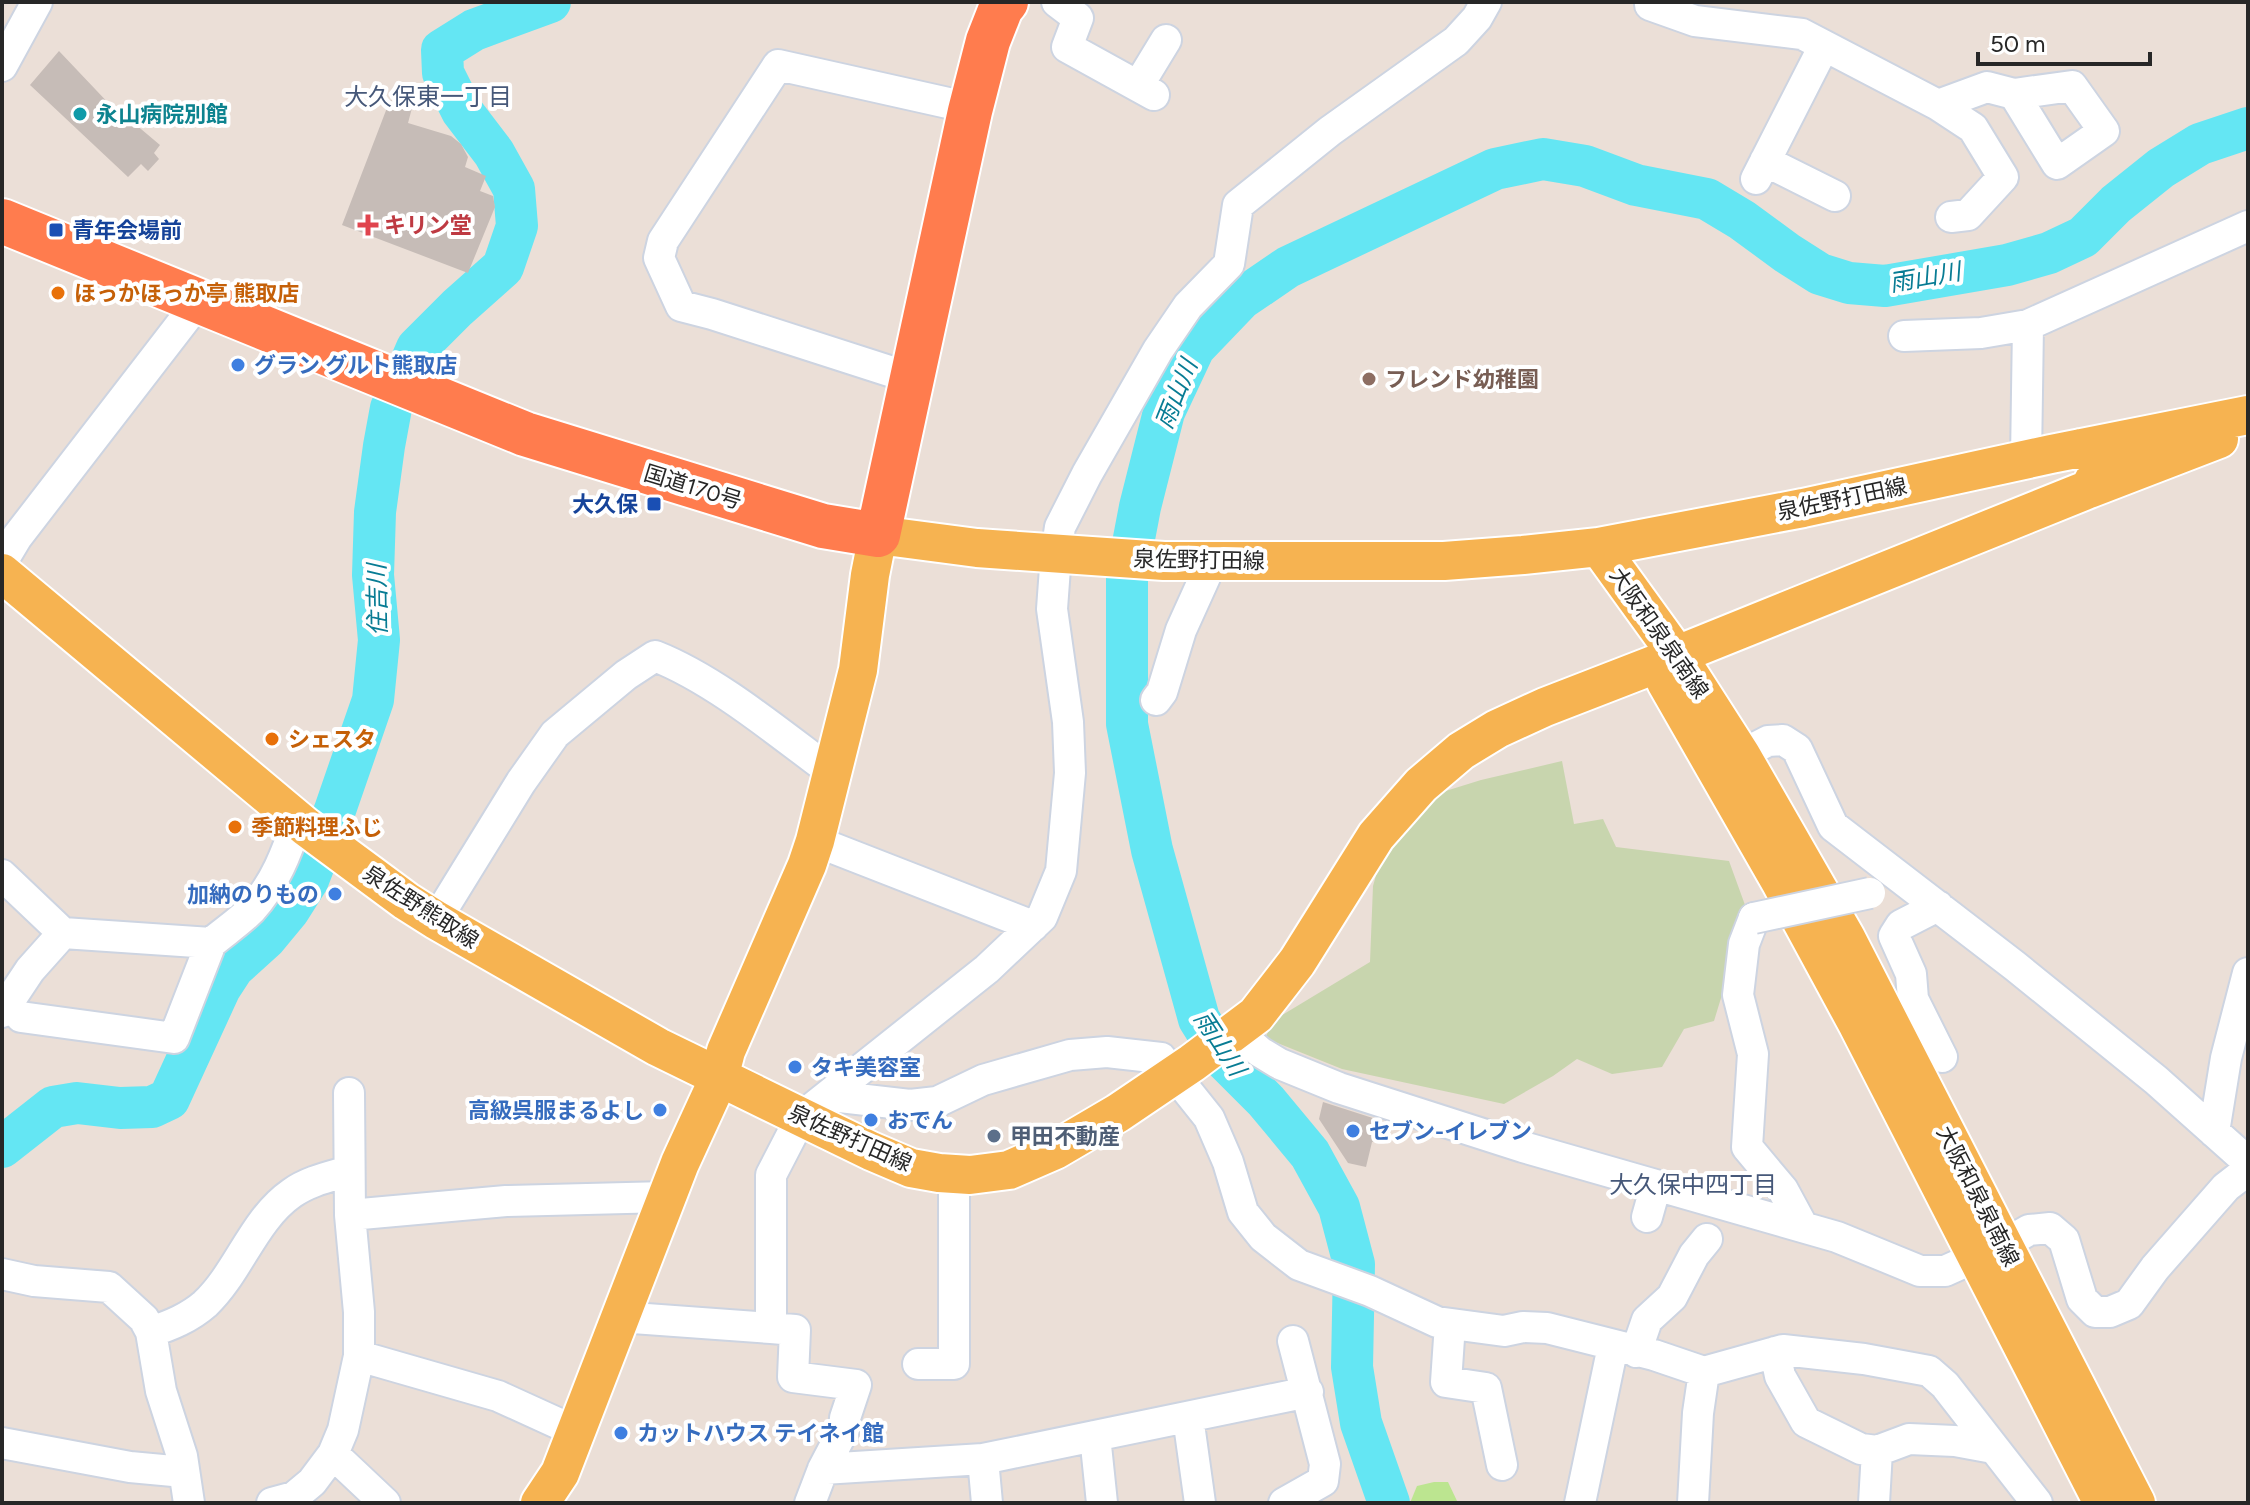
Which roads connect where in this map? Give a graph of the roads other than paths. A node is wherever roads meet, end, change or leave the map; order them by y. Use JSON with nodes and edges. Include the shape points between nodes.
{"nodes":[{"id":1,"x":37,"y":2,"type":"edge"},
{"id":2,"x":1006,"y":2,"type":"edge"},
{"id":3,"x":1057,"y":2,"type":"edge"},
{"id":4,"x":1486,"y":2,"type":"edge"},
{"id":5,"x":1650,"y":2,"type":"edge"},
{"id":6,"x":1166,"y":40,"type":"dead end"},
{"id":7,"x":1824,"y":46,"type":"junction"},
{"id":8,"x":2,"y":66,"type":"edge"},
{"id":9,"x":2014,"y":94,"type":"dead end"},
{"id":10,"x":1938,"y":105,"type":"junction"},
{"id":11,"x":970,"y":111,"type":"junction"},
{"id":12,"x":1835,"y":196,"type":"dead end"},
{"id":13,"x":1951,"y":217,"type":"dead end"},
{"id":14,"x":2,"y":221,"type":"edge"},
{"id":15,"x":2248,"y":226,"type":"edge"},
{"id":16,"x":199,"y":301,"type":"junction"},
{"id":17,"x":2028,"y":325,"type":"junction"},
{"id":18,"x":1904,"y":336,"type":"dead end"},
{"id":19,"x":911,"y":378,"type":"junction"},
{"id":20,"x":2248,"y":415,"type":"edge"},
{"id":21,"x":2248,"y":429,"type":"edge"},
{"id":22,"x":2081,"y":448,"type":"junction"},
{"id":23,"x":2026,"y":459,"type":"junction"},
{"id":24,"x":2089,"y":489,"type":"junction"},
{"id":25,"x":878,"y":535,"type":"junction"},
{"id":26,"x":1599,"y":547,"type":"junction"},
{"id":27,"x":1056,"y":554,"type":"junction"},
{"id":28,"x":2,"y":562,"type":"edge"},
{"id":29,"x":1206,"y":562,"type":"junction"},
{"id":30,"x":2,"y":573,"type":"edge"},
{"id":31,"x":1666,"y":660,"type":"junction"},
{"id":32,"x":1156,"y":700,"type":"dead end"},
{"id":33,"x":1741,"y":755,"type":"junction"},
{"id":34,"x":833,"y":773,"type":"junction"},
{"id":35,"x":302,"y":823,"type":"junction"},
{"id":36,"x":815,"y":841,"type":"junction"},
{"id":37,"x":1892,"y":871,"type":"junction"},
{"id":38,"x":2,"y":875,"type":"edge"},
{"id":39,"x":1938,"y":906,"type":"junction"},
{"id":40,"x":436,"y":920,"type":"junction"},
{"id":41,"x":1033,"y":926,"type":"junction"},
{"id":42,"x":63,"y":933,"type":"junction"},
{"id":43,"x":211,"y":943,"type":"junction"},
{"id":44,"x":2248,"y":973,"type":"edge"},
{"id":45,"x":12,"y":1014,"type":"edge"},
{"id":46,"x":1208,"y":1051,"type":"junction"},
{"id":47,"x":1942,"y":1057,"type":"dead end"},
{"id":48,"x":719,"y":1078,"type":"junction"},
{"id":49,"x":349,"y":1093,"type":"dead end"},
{"id":50,"x":833,"y":1093,"type":"junction"},
{"id":51,"x":801,"y":1117,"type":"junction"},
{"id":52,"x":2214,"y":1132,"type":"junction"},
{"id":53,"x":2248,"y":1162,"type":"edge"},
{"id":54,"x":2248,"y":1170,"type":"edge"},
{"id":55,"x":349,"y":1171,"type":"junction"},
{"id":56,"x":954,"y":1174,"type":"junction"},
{"id":57,"x":1656,"y":1185,"type":"junction"},
{"id":58,"x":666,"y":1197,"type":"junction"},
{"id":59,"x":350,"y":1215,"type":"junction"},
{"id":60,"x":1647,"y":1217,"type":"dead end"},
{"id":61,"x":1803,"y":1227,"type":"junction"},
{"id":62,"x":1707,"y":1239,"type":"dead end"},
{"id":63,"x":1990,"y":1251,"type":"junction"},
{"id":64,"x":2,"y":1274,"type":"edge"},
{"id":65,"x":619,"y":1317,"type":"junction"},
{"id":66,"x":1450,"y":1324,"type":"junction"},
{"id":67,"x":771,"y":1328,"type":"junction"},
{"id":68,"x":151,"y":1332,"type":"junction"},
{"id":69,"x":1293,"y":1341,"type":"dead end"},
{"id":70,"x":1625,"y":1349,"type":"junction"},
{"id":71,"x":1775,"y":1352,"type":"junction"},
{"id":72,"x":359,"y":1356,"type":"junction"},
{"id":73,"x":918,"y":1364,"type":"dead end"},
{"id":74,"x":1704,"y":1372,"type":"junction"},
{"id":75,"x":1308,"y":1392,"type":"junction"},
{"id":76,"x":1188,"y":1417,"type":"junction"},
{"id":77,"x":577,"y":1432,"type":"junction"},
{"id":78,"x":1095,"y":1436,"type":"junction"},
{"id":79,"x":2,"y":1443,"type":"edge"},
{"id":80,"x":1993,"y":1448,"type":"junction"},
{"id":81,"x":1877,"y":1451,"type":"junction"},
{"id":82,"x":333,"y":1454,"type":"junction"},
{"id":83,"x":983,"y":1459,"type":"junction"},
{"id":84,"x":1502,"y":1465,"type":"dead end"},
{"id":85,"x":823,"y":1469,"type":"junction"},
{"id":86,"x":184,"y":1472,"type":"junction"},
{"id":87,"x":189,"y":1503,"type":"edge"},
{"id":88,"x":272,"y":1503,"type":"edge"},
{"id":89,"x":385,"y":1503,"type":"edge"},
{"id":90,"x":540,"y":1503,"type":"edge"},
{"id":91,"x":810,"y":1503,"type":"edge"},
{"id":92,"x":987,"y":1503,"type":"edge"},
{"id":93,"x":1102,"y":1503,"type":"edge"},
{"id":94,"x":1200,"y":1503,"type":"edge"},
{"id":95,"x":1284,"y":1503,"type":"edge"},
{"id":96,"x":1580,"y":1503,"type":"edge"},
{"id":97,"x":1693,"y":1503,"type":"edge"},
{"id":98,"x":1874,"y":1503,"type":"edge"},
{"id":99,"x":2037,"y":1503,"type":"edge"},
{"id":100,"x":2103,"y":1503,"type":"edge"},
{"id":101,"x":2136,"y":1503,"type":"edge"}],
"edges":[{"from":1,"to":8,"type":"street"},
{"from":2,"to":11,"type":"highway","via":[[988,41]]},
{"from":3,"to":6,"type":"street","via":[[1078,18],[1067,47],[1146,91]]},
{"from":4,"to":27,"type":"street","via":[[1456,41],[1238,205],[1229,264],[1188,306],[1158,350],[1060,527]]},
{"from":5,"to":7,"type":"street","via":[[1695,21],[1802,34]]},
{"from":7,"to":10,"type":"street"},
{"from":7,"to":12,"type":"street","via":[[1760,170]]},
{"from":9,"to":10,"type":"street","via":[[1987,87]]},
{"from":10,"to":13,"type":"street","via":[[1973,128],[2003,177],[1968,215]]},
{"from":11,"to":19,"type":"highway"},
{"from":11,"to":19,"type":"street","via":[[778,65],[663,241],[659,258],[681,306]]},
{"from":14,"to":16,"type":"highway","name":"国道170号"},
{"from":15,"to":17,"type":"street"},
{"from":16,"to":25,"type":"highway","name":"国道170号","via":[[525,434],[823,526]]},
{"from":16,"to":28,"type":"street"},
{"from":17,"to":18,"type":"street"},
{"from":17,"to":23,"type":"street"},
{"from":19,"to":25,"type":"highway"},
{"from":20,"to":22,"type":"main road","name":"泉佐野打田線"},
{"from":21,"to":24,"type":"main road","name":"泉佐野打田線"},
{"from":22,"to":23,"type":"main road","name":"泉佐野打田線"},
{"from":22,"to":24,"type":"main road","via":[[2097,459]]},
{"from":23,"to":26,"type":"main road","name":"泉佐野打田線"},
{"from":24,"to":31,"type":"main road","name":"泉佐野打田線"},
{"from":25,"to":27,"type":"main road","name":"泉佐野打田線"},
{"from":25,"to":34,"type":"main road","via":[[858,670]]},
{"from":26,"to":29,"type":"main road","name":"泉佐野打田線","via":[[1444,561]]},
{"from":26,"to":31,"type":"main road","name":"大阪和泉泉南線"},
{"from":27,"to":29,"type":"main road","name":"泉佐野打田線"},
{"from":27,"to":41,"type":"street","via":[[1052,609],[1070,773],[1061,871]]},
{"from":29,"to":32,"type":"street","via":[[1205,577]]},
{"from":30,"to":35,"type":"main road","name":"泉佐野熊取線"},
{"from":31,"to":33,"type":"main road","name":"大阪和泉泉南線"},
{"from":31,"to":46,"type":"main road","name":"泉佐野打田線","via":[[1497,729],[1421,785],[1376,836],[1297,962],[1256,1015]]},
{"from":31,"to":63,"type":"main road","name":"大阪和泉泉南線","via":[[1788,894]]},
{"from":33,"to":37,"type":"street","via":[[1768,741],[1783,740],[1797,749],[1833,826]]},
{"from":33,"to":63,"type":"main road","name":"大阪和泉泉南線","via":[[1846,938]]},
{"from":34,"to":36,"type":"main road"},
{"from":34,"to":40,"type":"street","via":[[738,703],[655,656],[555,734]]},
{"from":35,"to":40,"type":"main road","name":"泉佐野熊取線"},
{"from":35,"to":43,"type":"street","via":[[269,886]]},
{"from":36,"to":41,"type":"street"},
{"from":36,"to":48,"type":"main road"},
{"from":37,"to":39,"type":"street"},
{"from":37,"to":61,"type":"street","bridge":true,"via":[[1870,893],[1754,918],[1744,944],[1738,995],[1753,1054],[1747,1147],[1783,1190]]},
{"from":38,"to":42,"type":"street"},
{"from":39,"to":47,"type":"street","via":[[1901,925],[1894,936],[1911,974],[1913,999]]},
{"from":39,"to":52,"type":"street"},
{"from":40,"to":48,"type":"main road","name":"泉佐野熊取線"},
{"from":41,"to":50,"type":"street"},
{"from":42,"to":43,"type":"street"},
{"from":42,"to":45,"type":"street","via":[[30,970]]},
{"from":43,"to":45,"type":"street","via":[[174,1038]]},
{"from":44,"to":52,"type":"street"},
{"from":46,"to":50,"type":"street","via":[[1161,1058],[1107,1052],[1070,1055],[983,1080],[937,1102],[910,1105]]},
{"from":46,"to":56,"type":"main road","name":"泉佐野打田線","via":[[1055,1150],[1009,1170]]},
{"from":46,"to":57,"type":"street","via":[[1260,1052],[1339,1088]]},
{"from":46,"to":66,"type":"street","via":[[1209,1118],[1243,1212],[1263,1237],[1299,1265]]},
{"from":48,"to":51,"type":"main road","name":"泉佐野打田線"},
{"from":48,"to":58,"type":"main road"},
{"from":49,"to":55,"type":"street"},
{"from":50,"to":51,"type":"street"},
{"from":51,"to":56,"type":"main road","name":"泉佐野打田線","via":[[911,1168]]},
{"from":51,"to":67,"type":"street","via":[[771,1175]]},
{"from":52,"to":53,"type":"street"},
{"from":54,"to":63,"type":"street","via":[[2226,1187],[2129,1304],[2110,1312],[2095,1312],[2082,1299],[2064,1240],[2050,1228],[2029,1230]]},
{"from":55,"to":59,"type":"street"},
{"from":55,"to":68,"type":"street","via":[[291,1194],[270,1213],[205,1303],[182,1320]]},
{"from":56,"to":73,"type":"street","via":[[954,1364]]},
{"from":57,"to":60,"type":"street"},
{"from":57,"to":61,"type":"street"},
{"from":58,"to":59,"type":"street","via":[[506,1201]]},
{"from":58,"to":65,"type":"main road"},
{"from":59,"to":72,"type":"street"},
{"from":61,"to":63,"type":"street","via":[[1920,1271],[1945,1271]]},
{"from":62,"to":70,"type":"street","via":[[1672,1297]]},
{"from":63,"to":100,"type":"main road","name":"大阪和泉泉南線"},
{"from":63,"to":101,"type":"main road","name":"大阪和泉泉南線","via":[[2097,1424]]},
{"from":64,"to":68,"type":"street","via":[[109,1287]]},
{"from":65,"to":67,"type":"street"},
{"from":65,"to":77,"type":"main road"},
{"from":66,"to":70,"type":"street","via":[[1504,1331],[1547,1328]]},
{"from":66,"to":84,"type":"street","via":[[1446,1382],[1486,1388]]},
{"from":67,"to":85,"type":"street","via":[[795,1330],[793,1377],[856,1385],[844,1429]]},
{"from":68,"to":86,"type":"street"},
{"from":69,"to":75,"type":"street"},
{"from":70,"to":74,"type":"street"},
{"from":70,"to":96,"type":"street"},
{"from":71,"to":74,"type":"street"},
{"from":71,"to":80,"type":"street","via":[[1929,1371]]},
{"from":71,"to":81,"type":"street","via":[[1780,1376],[1806,1422],[1861,1449]]},
{"from":72,"to":77,"type":"street","via":[[498,1396]]},
{"from":72,"to":82,"type":"street"},
{"from":74,"to":97,"type":"street"},
{"from":75,"to":76,"type":"street"},
{"from":75,"to":95,"type":"street","via":[[1325,1464],[1323,1481]]},
{"from":76,"to":78,"type":"street"},
{"from":76,"to":94,"type":"street"},
{"from":77,"to":90,"type":"main road"},
{"from":78,"to":83,"type":"street"},
{"from":78,"to":93,"type":"street"},
{"from":79,"to":86,"type":"street"},
{"from":80,"to":81,"type":"street","via":[[1909,1439]]},
{"from":80,"to":99,"type":"street"},
{"from":81,"to":98,"type":"street"},
{"from":82,"to":88,"type":"street","via":[[294,1497]]},
{"from":82,"to":89,"type":"street"},
{"from":83,"to":85,"type":"street"},
{"from":83,"to":92,"type":"street"},
{"from":85,"to":91,"type":"street"},
{"from":86,"to":87,"type":"street"}]}
